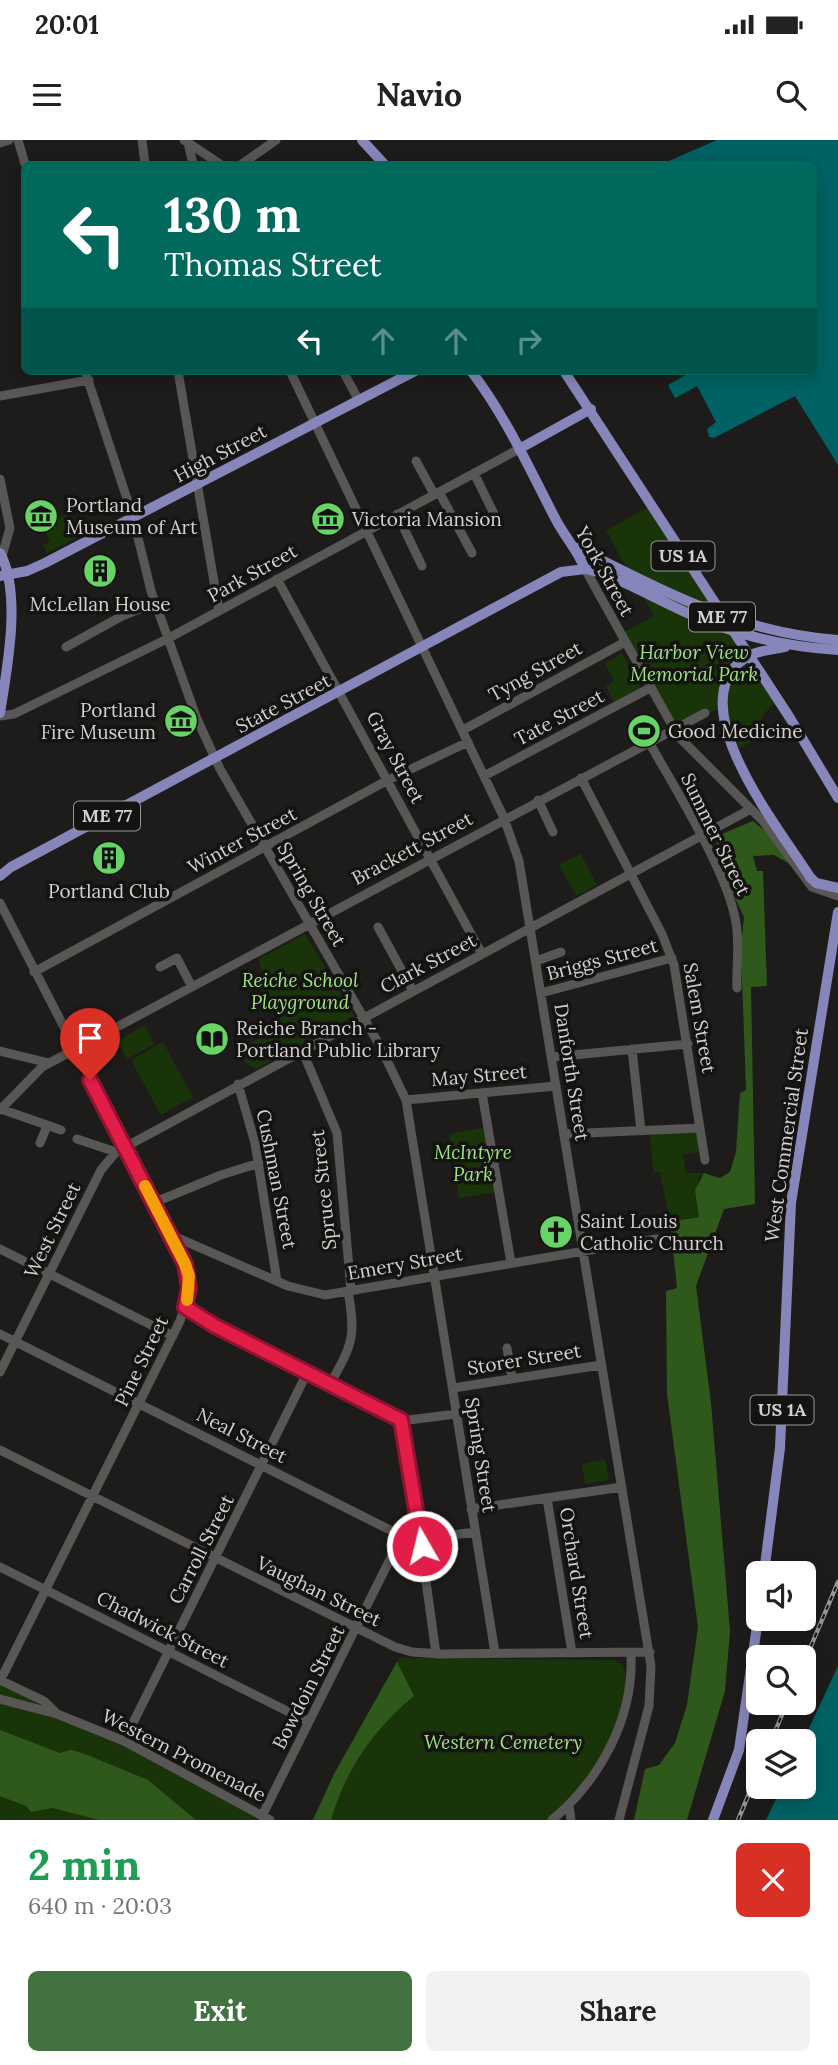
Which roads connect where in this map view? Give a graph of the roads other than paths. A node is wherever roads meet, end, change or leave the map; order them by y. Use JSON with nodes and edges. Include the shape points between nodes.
{"nodes":[{"id":1,"x":9,"y":140,"type":"edge"},
{"id":2,"x":18,"y":140,"type":"edge"},
{"id":3,"x":142,"y":140,"type":"edge"},
{"id":4,"x":276,"y":140,"type":"edge"},
{"id":5,"x":362,"y":140,"type":"edge"},
{"id":6,"x":186,"y":141,"type":"edge"},
{"id":7,"x":0,"y":143,"type":"edge"},
{"id":8,"x":24,"y":161,"type":"edge"},
{"id":9,"x":145,"y":161,"type":"edge"},
{"id":10,"x":192,"y":161,"type":"edge"},
{"id":11,"x":216,"y":161,"type":"edge"},
{"id":12,"x":246,"y":161,"type":"edge"},
{"id":13,"x":381,"y":161,"type":"edge"},
{"id":14,"x":178,"y":375,"type":"edge"},
{"id":15,"x":292,"y":375,"type":"edge"},
{"id":16,"x":346,"y":375,"type":"edge"},
{"id":17,"x":408,"y":375,"type":"edge"},
{"id":18,"x":473,"y":375,"type":"edge"},
{"id":19,"x":567,"y":375,"type":"edge"},
{"id":20,"x":87,"y":376,"type":"edge"},
{"id":21,"x":0,"y":396,"type":"edge"},
{"id":22,"x":359,"y":401,"type":"junction"},
{"id":23,"x":591,"y":409,"type":"junction"},
{"id":24,"x":315,"y":424,"type":"junction"},
{"id":25,"x":519,"y":449,"type":"junction"},
{"id":26,"x":416,"y":461,"type":"dead end"},
{"id":27,"x":474,"y":473,"type":"junction"},
{"id":28,"x":0,"y":479,"type":"edge"},
{"id":29,"x":196,"y":485,"type":"junction"},
{"id":30,"x":436,"y":493,"type":"junction"},
{"id":31,"x":397,"y":514,"type":"junction"},
{"id":32,"x":495,"y":516,"type":"dead end"},
{"id":33,"x":133,"y":517,"type":"junction"},
{"id":34,"x":366,"y":531,"type":"junction"},
{"id":35,"x":577,"y":548,"type":"junction"},
{"id":36,"x":472,"y":552,"type":"dead end"},
{"id":37,"x":1,"y":554,"type":"edge"},
{"id":38,"x":422,"y":566,"type":"dead end"},
{"id":39,"x":584,"y":569,"type":"junction"},
{"id":40,"x":612,"y":571,"type":"junction"},
{"id":41,"x":4,"y":575,"type":"edge"},
{"id":42,"x":555,"y":575,"type":"junction"},
{"id":43,"x":277,"y":579,"type":"junction"},
{"id":44,"x":155,"y":603,"type":"junction"},
{"id":45,"x":219,"y":611,"type":"junction"},
{"id":46,"x":167,"y":639,"type":"junction"},
{"id":47,"x":838,"y":640,"type":"edge"},
{"id":48,"x":625,"y":642,"type":"junction"},
{"id":49,"x":791,"y":645,"type":"junction"},
{"id":50,"x":66,"y":647,"type":"dead end"},
{"id":51,"x":422,"y":649,"type":"junction"},
{"id":52,"x":838,"y":650,"type":"edge"},
{"id":53,"x":650,"y":688,"type":"junction"},
{"id":54,"x":340,"y":692,"type":"junction"},
{"id":55,"x":705,"y":713,"type":"dead end"},
{"id":56,"x":0,"y":715,"type":"edge"},
{"id":57,"x":672,"y":729,"type":"junction"},
{"id":58,"x":463,"y":730,"type":"junction"},
{"id":59,"x":468,"y":742,"type":"junction"},
{"id":60,"x":649,"y":742,"type":"junction"},
{"id":61,"x":215,"y":759,"type":"junction"},
{"id":62,"x":484,"y":776,"type":"junction"},
{"id":63,"x":581,"y":778,"type":"junction"},
{"id":64,"x":388,"y":780,"type":"junction"},
{"id":65,"x":838,"y":798,"type":"edge"},
{"id":66,"x":538,"y":800,"type":"junction"},
{"id":67,"x":749,"y":810,"type":"junction"},
{"id":68,"x":504,"y":818,"type":"junction"},
{"id":69,"x":553,"y":832,"type":"dead end"},
{"id":70,"x":700,"y":836,"type":"junction"},
{"id":71,"x":265,"y":848,"type":"junction"},
{"id":72,"x":430,"y":858,"type":"junction"},
{"id":73,"x":630,"y":874,"type":"junction"},
{"id":74,"x":0,"y":876,"type":"edge"},
{"id":75,"x":838,"y":888,"type":"edge"},
{"id":76,"x":838,"y":896,"type":"edge"},
{"id":77,"x":0,"y":903,"type":"edge"},
{"id":78,"x":838,"y":912,"type":"edge"},
{"id":79,"x":309,"y":923,"type":"junction"},
{"id":80,"x":378,"y":927,"type":"dead end"},
{"id":81,"x":532,"y":927,"type":"junction"},
{"id":82,"x":561,"y":952,"type":"dead end"},
{"id":83,"x":482,"y":954,"type":"junction"},
{"id":84,"x":672,"y":958,"type":"junction"},
{"id":85,"x":536,"y":961,"type":"junction"},
{"id":86,"x":160,"y":967,"type":"dead end"},
{"id":87,"x":34,"y":972,"type":"junction"},
{"id":88,"x":192,"y":987,"type":"junction"},
{"id":89,"x":737,"y":988,"type":"dead end"},
{"id":90,"x":413,"y":991,"type":"junction"},
{"id":91,"x":541,"y":993,"type":"junction"},
{"id":92,"x":362,"y":1018,"type":"junction"},
{"id":93,"x":688,"y":1044,"type":"junction"},
{"id":94,"x":75,"y":1049,"type":"junction"},
{"id":95,"x":632,"y":1049,"type":"junction"},
{"id":96,"x":302,"y":1050,"type":"junction"},
{"id":97,"x":0,"y":1051,"type":"edge"},
{"id":98,"x":552,"y":1057,"type":"junction"},
{"id":99,"x":49,"y":1063,"type":"junction"},
{"id":100,"x":238,"y":1084,"type":"junction"},
{"id":101,"x":556,"y":1086,"type":"junction"},
{"id":102,"x":482,"y":1093,"type":"junction"},
{"id":103,"x":406,"y":1100,"type":"junction"},
{"id":104,"x":0,"y":1109,"type":"edge"},
{"id":105,"x":47,"y":1126,"type":"junction"},
{"id":106,"x":700,"y":1128,"type":"junction"},
{"id":107,"x":61,"y":1130,"type":"dead end"},
{"id":108,"x":641,"y":1131,"type":"junction"},
{"id":109,"x":564,"y":1134,"type":"junction"},
{"id":110,"x":77,"y":1139,"type":"dead end"},
{"id":111,"x":40,"y":1143,"type":"dead end"},
{"id":112,"x":120,"y":1149,"type":"junction"},
{"id":113,"x":705,"y":1160,"type":"dead end"},
{"id":114,"x":259,"y":1163,"type":"junction"},
{"id":115,"x":153,"y":1203,"type":"junction"},
{"id":116,"x":170,"y":1235,"type":"junction"},
{"id":117,"x":656,"y":1239,"type":"dead end"},
{"id":118,"x":0,"y":1249,"type":"edge"},
{"id":119,"x":584,"y":1251,"type":"junction"},
{"id":120,"x":511,"y":1263,"type":"junction"},
{"id":121,"x":51,"y":1273,"type":"junction"},
{"id":122,"x":434,"y":1275,"type":"junction"},
{"id":123,"x":277,"y":1281,"type":"junction"},
{"id":124,"x":349,"y":1290,"type":"junction"},
{"id":125,"x":185,"y":1307,"type":"junction"},
{"id":126,"x":0,"y":1334,"type":"edge"},
{"id":127,"x":173,"y":1336,"type":"junction"},
{"id":128,"x":15,"y":1342,"type":"junction"},
{"id":129,"x":507,"y":1348,"type":"dead end"},
{"id":130,"x":601,"y":1365,"type":"junction"},
{"id":131,"x":0,"y":1372,"type":"edge"},
{"id":132,"x":307,"y":1373,"type":"junction"},
{"id":133,"x":512,"y":1378,"type":"junction"},
{"id":134,"x":330,"y":1384,"type":"junction"},
{"id":135,"x":453,"y":1388,"type":"junction"},
{"id":136,"x":139,"y":1404,"type":"junction"},
{"id":137,"x":456,"y":1414,"type":"junction"},
{"id":138,"x":401,"y":1420,"type":"junction"},
{"id":139,"x":0,"y":1450,"type":"edge"},
{"id":140,"x":262,"y":1466,"type":"junction"},
{"id":141,"x":622,"y":1488,"type":"junction"},
{"id":142,"x":413,"y":1492,"type":"junction"},
{"id":143,"x":93,"y":1498,"type":"junction"},
{"id":144,"x":547,"y":1498,"type":"junction"},
{"id":145,"x":471,"y":1509,"type":"junction"},
{"id":146,"x":475,"y":1532,"type":"junction"},
{"id":147,"x":404,"y":1536,"type":"junction"},
{"id":148,"x":422,"y":1539,"type":"junction"},
{"id":149,"x":215,"y":1559,"type":"junction"},
{"id":150,"x":765,"y":1561,"type":"edge"},
{"id":151,"x":0,"y":1567,"type":"edge"},
{"id":152,"x":46,"y":1590,"type":"junction"},
{"id":153,"x":357,"y":1629,"type":"junction"},
{"id":154,"x":756,"y":1631,"type":"edge"},
{"id":155,"x":168,"y":1652,"type":"junction"},
{"id":156,"x":650,"y":1652,"type":"junction"},
{"id":157,"x":495,"y":1653,"type":"junction"},
{"id":158,"x":572,"y":1653,"type":"junction"},
{"id":159,"x":436,"y":1654,"type":"junction"},
{"id":160,"x":631,"y":1654,"type":"junction"},
{"id":161,"x":0,"y":1681,"type":"edge"},
{"id":162,"x":0,"y":1699,"type":"edge"},
{"id":163,"x":57,"y":1714,"type":"junction"},
{"id":164,"x":309,"y":1723,"type":"junction"},
{"id":165,"x":124,"y":1741,"type":"junction"},
{"id":166,"x":569,"y":1806,"type":"junction"},
{"id":167,"x":266,"y":1818,"type":"edge"},
{"id":168,"x":552,"y":1820,"type":"edge"},
{"id":169,"x":571,"y":1820,"type":"edge"},
{"id":170,"x":619,"y":1820,"type":"edge"},
{"id":171,"x":713,"y":1820,"type":"edge"}],
"edges":[{"from":1,"to":7,"type":"street"},
{"from":2,"to":8,"type":"street"},
{"from":3,"to":9,"type":"street"},
{"from":4,"to":12,"type":"street"},
{"from":5,"to":13,"type":"main road"},
{"from":6,"to":10,"type":"street"},
{"from":6,"to":11,"type":"street"},
{"from":14,"to":29,"type":"street"},
{"from":15,"to":24,"type":"street","name":"Danforth Street"},
{"from":16,"to":22,"type":"street"},
{"from":17,"to":22,"type":"main road","name":"High Street"},
{"from":18,"to":25,"type":"main road","name":"York Street","number":"ME 77"},
{"from":19,"to":23,"type":"main road","number":"US 1A"},
{"from":20,"to":21,"type":"street"},
{"from":20,"to":33,"type":"street","name":"Spring Street"},
{"from":22,"to":24,"type":"main road","name":"High Street"},
{"from":23,"to":25,"type":"main road","name":"Park Street"},
{"from":23,"to":65,"type":"main road","number":"US 1A"},
{"from":24,"to":29,"type":"main road","name":"High Street"},
{"from":24,"to":34,"type":"street","name":"Danforth Street"},
{"from":25,"to":27,"type":"street","name":"Park Street"},
{"from":25,"to":35,"type":"main road","name":"York Street","number":"ME 77","via":[[559,525]]},
{"from":26,"to":30,"type":"street"},
{"from":27,"to":30,"type":"street","name":"Park Street"},
{"from":27,"to":32,"type":"street"},
{"from":28,"to":37,"type":"street","via":[[10,528]]},
{"from":29,"to":33,"type":"main road","name":"High Street"},
{"from":29,"to":45,"type":"street"},
{"from":30,"to":31,"type":"street","name":"Park Street"},
{"from":30,"to":36,"type":"street"},
{"from":31,"to":34,"type":"street","name":"Park Street"},
{"from":31,"to":38,"type":"street"},
{"from":33,"to":41,"type":"main road","name":"High Street","via":[[27,571]]},
{"from":33,"to":44,"type":"street","name":"Spring Street"},
{"from":34,"to":43,"type":"street","name":"Park Street"},
{"from":34,"to":51,"type":"street","name":"Danforth Street"},
{"from":35,"to":39,"type":"main road","name":"York Street"},
{"from":35,"to":40,"type":"main road","number":"ME 77"},
{"from":35,"to":42,"type":"main road","via":[[573,560]]},
{"from":37,"to":41,"type":"main road"},
{"from":39,"to":40,"type":"main road","number":"ME 77"},
{"from":39,"to":42,"type":"main road","name":"State Street","number":"ME 77"},
{"from":39,"to":48,"type":"street","name":"York Street"},
{"from":40,"to":47,"type":"main road","number":"ME 77","via":[[723,617]]},
{"from":40,"to":49,"type":"main road","number":"ME 77","via":[[705,621],[749,637]]},
{"from":41,"to":56,"type":"main road","via":[[11,607]]},
{"from":42,"to":51,"type":"main road","name":"State Street","number":"ME 77"},
{"from":43,"to":45,"type":"street","name":"Park Street"},
{"from":43,"to":54,"type":"street","name":"Gray Street"},
{"from":44,"to":46,"type":"street","name":"Spring Street"},
{"from":44,"to":50,"type":"street"},
{"from":45,"to":46,"type":"street","name":"Park Street"},
{"from":46,"to":56,"type":"street","name":"Park Street","via":[[14,713]]},
{"from":46,"to":61,"type":"street","name":"Spring Street"},
{"from":48,"to":53,"type":"street","name":"York Street"},
{"from":48,"to":58,"type":"street","name":"Tyng Street"},
{"from":49,"to":52,"type":"main road","number":"ME 77"},
{"from":49,"to":75,"type":"main road","via":[[752,653],[737,664],[727,679],[722,702],[736,752],[757,795],[810,877]]},
{"from":51,"to":54,"type":"main road","name":"State Street","number":"ME 77"},
{"from":51,"to":58,"type":"street","name":"Danforth Street"},
{"from":53,"to":57,"type":"street","name":"York Street"},
{"from":53,"to":62,"type":"street","name":"Tate Street"},
{"from":54,"to":61,"type":"main road","name":"State Street","number":"ME 77"},
{"from":54,"to":64,"type":"street","name":"Gray Street"},
{"from":55,"to":57,"type":"street","name":"Brackett Street"},
{"from":57,"to":60,"type":"street","name":"Brackett Street"},
{"from":57,"to":67,"type":"street","name":"York Street"},
{"from":58,"to":59,"type":"street","name":"Danforth Street"},
{"from":59,"to":62,"type":"street","name":"Danforth Street"},
{"from":59,"to":64,"type":"street","name":"Winter Street"},
{"from":60,"to":63,"type":"street","name":"Brackett Street"},
{"from":60,"to":70,"type":"street","name":"Summer Street"},
{"from":61,"to":71,"type":"street","name":"Spring Street"},
{"from":61,"to":74,"type":"main road","name":"State Street","number":"ME 77"},
{"from":62,"to":68,"type":"street","name":"Danforth Street"},
{"from":63,"to":66,"type":"street","name":"Brackett Street"},
{"from":63,"to":73,"type":"street","name":"Salem Street"},
{"from":64,"to":71,"type":"street","name":"Winter Street"},
{"from":64,"to":72,"type":"street","name":"Gray Street"},
{"from":66,"to":68,"type":"street","name":"Brackett Street"},
{"from":66,"to":69,"type":"street"},
{"from":67,"to":70,"type":"street","name":"Clark Street"},
{"from":67,"to":76,"type":"street","name":"York Street","via":[[763,821],[812,887]]},
{"from":68,"to":72,"type":"street","name":"Brackett Street"},
{"from":68,"to":81,"type":"street","name":"Danforth Street","via":[[519,861]]},
{"from":70,"to":73,"type":"street","name":"Clark Street"},
{"from":70,"to":89,"type":"street","name":"Summer Street","via":[[733,907]]},
{"from":71,"to":79,"type":"street","name":"Spring Street"},
{"from":71,"to":87,"type":"street","name":"Winter Street"},
{"from":72,"to":79,"type":"street","name":"Brackett Street"},
{"from":72,"to":83,"type":"street","name":"Gray Street"},
{"from":73,"to":81,"type":"street","name":"Clark Street"},
{"from":73,"to":84,"type":"street","name":"Salem Street"},
{"from":77,"to":87,"type":"street","name":"Pine Street"},
{"from":78,"to":150,"type":"main road","name":"West Commercial Street","number":"US 1A","via":[[791,1203],[781,1436]]},
{"from":79,"to":88,"type":"street","name":"Brackett Street"},
{"from":79,"to":92,"type":"street","name":"Spring Street"},
{"from":80,"to":90,"type":"street"},
{"from":81,"to":83,"type":"street","name":"Clark Street"},
{"from":81,"to":85,"type":"street","name":"Danforth Street"},
{"from":82,"to":85,"type":"street"},
{"from":83,"to":90,"type":"street","name":"Clark Street"},
{"from":84,"to":91,"type":"street","name":"Briggs Street"},
{"from":84,"to":93,"type":"street","name":"Salem Street"},
{"from":85,"to":91,"type":"street","name":"Danforth Street"},
{"from":86,"to":88,"type":"street","via":[[177,958]]},
{"from":87,"to":94,"type":"street","name":"Pine Street"},
{"from":88,"to":94,"type":"street","name":"Brackett Street"},
{"from":90,"to":92,"type":"street","name":"Clark Street"},
{"from":91,"to":98,"type":"street","name":"Danforth Street"},
{"from":92,"to":96,"type":"street","name":"Clark Street"},
{"from":92,"to":103,"type":"street","name":"Spring Street","via":[[394,1070]]},
{"from":93,"to":95,"type":"street"},
{"from":93,"to":106,"type":"street","name":"Salem Street"},
{"from":94,"to":99,"type":"street","name":"Brackett Street"},
{"from":94,"to":112,"type":"street","name":"Pine Street"},
{"from":95,"to":98,"type":"street"},
{"from":95,"to":108,"type":"street"},
{"from":96,"to":100,"type":"street","name":"Clark Street"},
{"from":96,"to":124,"type":"street","name":"Spruce Street","via":[[337,1133]]},
{"from":97,"to":99,"type":"street"},
{"from":98,"to":101,"type":"street","name":"Danforth Street"},
{"from":99,"to":104,"type":"street","name":"Brackett Street"},
{"from":100,"to":112,"type":"street","name":"Clark Street"},
{"from":100,"to":114,"type":"street","name":"Cushman Street"},
{"from":101,"to":102,"type":"street","name":"May Street"},
{"from":101,"to":109,"type":"street","name":"Danforth Street"},
{"from":102,"to":103,"type":"street","name":"May Street"},
{"from":102,"to":120,"type":"street"},
{"from":103,"to":122,"type":"street","name":"Spring Street"},
{"from":104,"to":105,"type":"street"},
{"from":105,"to":107,"type":"street"},
{"from":105,"to":111,"type":"street"},
{"from":106,"to":108,"type":"street"},
{"from":106,"to":113,"type":"street","name":"Salem Street"},
{"from":108,"to":109,"type":"street"},
{"from":109,"to":119,"type":"street","name":"Danforth Street"},
{"from":110,"to":112,"type":"street"},
{"from":112,"to":115,"type":"street","name":"Pine Street"},
{"from":112,"to":121,"type":"street","name":"West Street","via":[[102,1170]]},
{"from":114,"to":115,"type":"street"},
{"from":114,"to":123,"type":"street","name":"Cushman Street"},
{"from":115,"to":116,"type":"street","name":"Pine Street"},
{"from":116,"to":123,"type":"street","name":"Emery Street"},
{"from":116,"to":125,"type":"street","name":"Pine Street","via":[[189,1276]]},
{"from":117,"to":119,"type":"street","name":"Emery Street"},
{"from":118,"to":121,"type":"street"},
{"from":119,"to":120,"type":"street","name":"Emery Street"},
{"from":119,"to":130,"type":"street","name":"Danforth Street"},
{"from":120,"to":122,"type":"street","name":"Emery Street"},
{"from":121,"to":127,"type":"street"},
{"from":121,"to":128,"type":"street","name":"West Street"},
{"from":122,"to":124,"type":"street","name":"Emery Street"},
{"from":122,"to":135,"type":"street","name":"Spring Street"},
{"from":123,"to":124,"type":"street","name":"Emery Street","via":[[317,1295]]},
{"from":124,"to":134,"type":"street","name":"Spruce Street","via":[[351,1346]]},
{"from":125,"to":127,"type":"street","name":"Pine Street"},
{"from":125,"to":132,"type":"street"},
{"from":126,"to":128,"type":"street","name":"Neal Street"},
{"from":127,"to":136,"type":"street","name":"Pine Street"},
{"from":128,"to":131,"type":"street","name":"West Street"},
{"from":128,"to":136,"type":"street","name":"Neal Street"},
{"from":129,"to":133,"type":"street"},
{"from":130,"to":133,"type":"street","name":"Storer Street"},
{"from":130,"to":141,"type":"street","name":"Danforth Street"},
{"from":132,"to":134,"type":"street"},
{"from":132,"to":140,"type":"street","name":"Carroll Street"},
{"from":133,"to":135,"type":"street","name":"Storer Street"},
{"from":134,"to":138,"type":"street"},
{"from":135,"to":137,"type":"street","name":"Spring Street"},
{"from":136,"to":140,"type":"street","name":"Neal Street"},
{"from":136,"to":143,"type":"street","name":"Pine Street"},
{"from":137,"to":138,"type":"street"},
{"from":137,"to":145,"type":"street","name":"Spring Street"},
{"from":138,"to":142,"type":"street"},
{"from":139,"to":143,"type":"street","name":"Vaughan Street"},
{"from":140,"to":147,"type":"street","name":"Neal Street"},
{"from":140,"to":149,"type":"street","name":"Carroll Street"},
{"from":141,"to":144,"type":"street"},
{"from":141,"to":156,"type":"street","name":"Danforth Street"},
{"from":142,"to":147,"type":"street","name":"Bowdoin Street","via":[[413,1513]]},
{"from":142,"to":148,"type":"street"},
{"from":143,"to":149,"type":"street","name":"Vaughan Street"},
{"from":143,"to":152,"type":"street","name":"Pine Street"},
{"from":144,"to":145,"type":"street"},
{"from":144,"to":158,"type":"street","name":"Orchard Street"},
{"from":145,"to":146,"type":"street","name":"Spring Street"},
{"from":146,"to":148,"type":"street","name":"Neal Street"},
{"from":146,"to":157,"type":"street","name":"Spring Street"},
{"from":147,"to":148,"type":"street","name":"Neal Street"},
{"from":147,"to":153,"type":"street","name":"Bowdoin Street"},
{"from":148,"to":159,"type":"street"},
{"from":149,"to":153,"type":"street","name":"Vaughan Street"},
{"from":149,"to":155,"type":"street","name":"Carroll Street"},
{"from":151,"to":152,"type":"street","name":"Chadwick Street"},
{"from":152,"to":155,"type":"street","name":"Chadwick Street"},
{"from":152,"to":161,"type":"street","name":"Pine Street"},
{"from":153,"to":159,"type":"street","name":"Vaughan Street","via":[[412,1653]]},
{"from":153,"to":164,"type":"street","name":"Bowdoin Street"},
{"from":154,"to":171,"type":"main road","via":[[739,1750]]},
{"from":155,"to":164,"type":"street","name":"Chadwick Street"},
{"from":155,"to":165,"type":"street","name":"Carroll Street"},
{"from":156,"to":160,"type":"street","name":"Vaughan Street"},
{"from":156,"to":170,"type":"street","name":"Danforth Street","via":[[651,1696]]},
{"from":157,"to":158,"type":"street","name":"Vaughan Street"},
{"from":157,"to":159,"type":"street","name":"Vaughan Street"},
{"from":158,"to":160,"type":"street","name":"Vaughan Street"},
{"from":160,"to":166,"type":"street","via":[[632,1675],[614,1744]]},
{"from":161,"to":163,"type":"street","via":[[44,1701]]},
{"from":162,"to":163,"type":"street","name":"Western Promenade"},
{"from":163,"to":165,"type":"street","name":"Western Promenade"},
{"from":164,"to":167,"type":"street","name":"Bowdoin Street"},
{"from":165,"to":167,"type":"street","name":"Western Promenade"},
{"from":166,"to":168,"type":"street"},
{"from":166,"to":169,"type":"street"}]}
